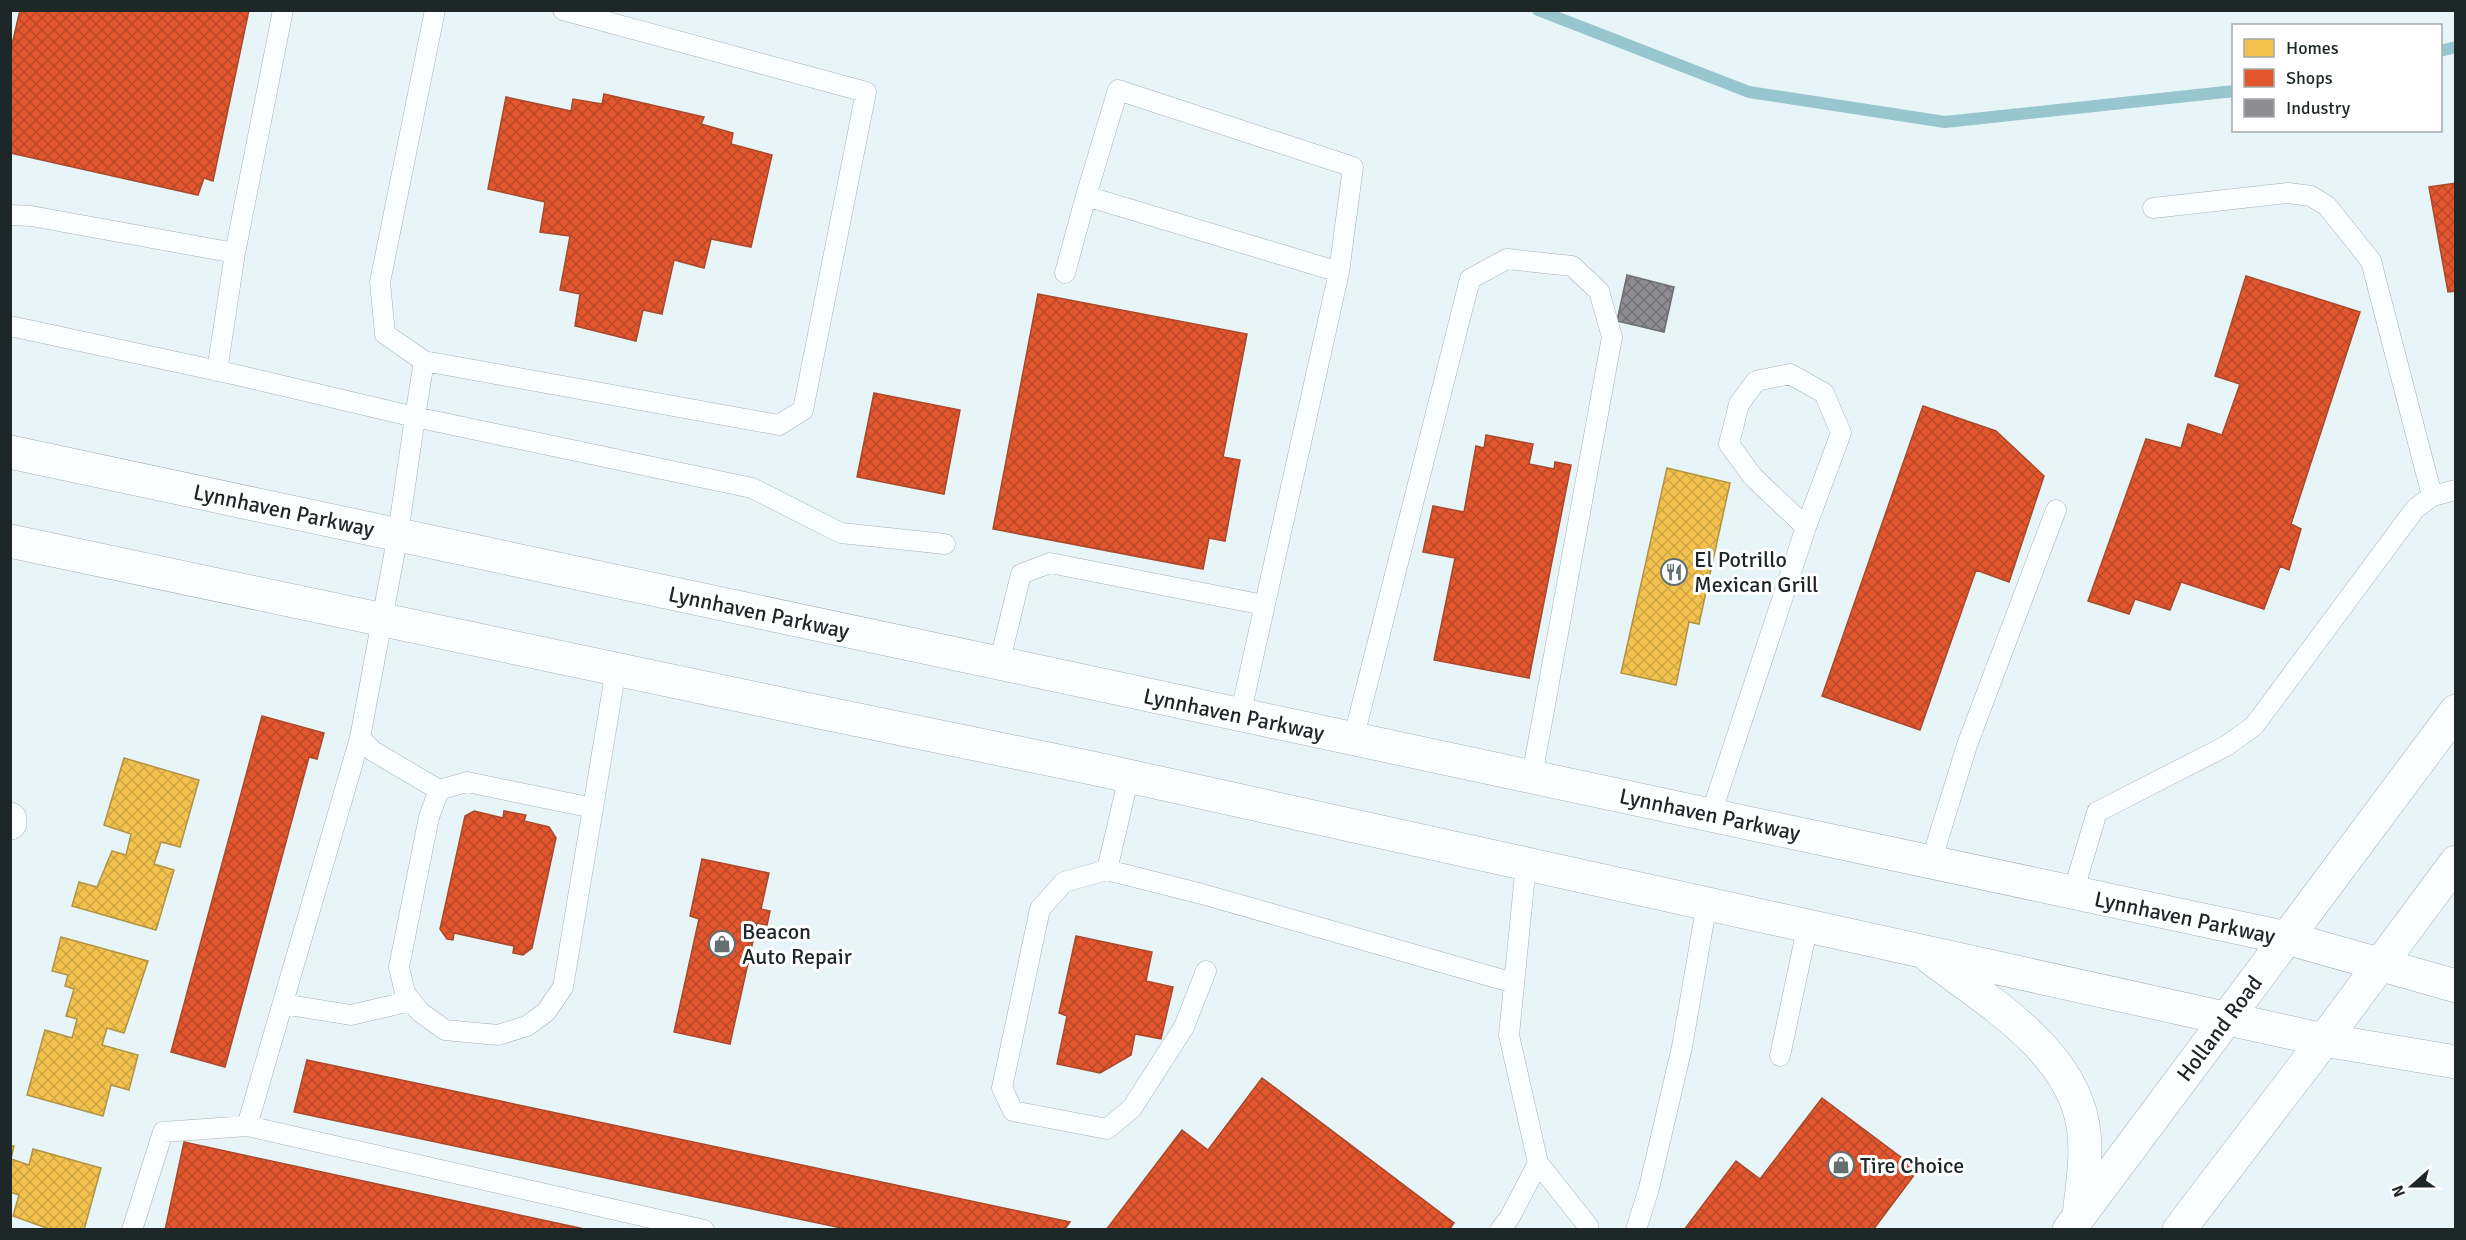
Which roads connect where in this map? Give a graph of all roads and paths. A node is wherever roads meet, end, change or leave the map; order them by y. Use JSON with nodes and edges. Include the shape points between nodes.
{"nodes":[{"id":1,"x":283,"y":10,"type":"edge"},
{"id":2,"x":435,"y":10,"type":"edge"},
{"id":3,"x":563,"y":10,"type":"edge"},
{"id":4,"x":1086,"y":196,"type":"junction"},
{"id":5,"x":2153,"y":208,"type":"dead end"},
{"id":6,"x":10,"y":215,"type":"edge"},
{"id":7,"x":236,"y":253,"type":"junction"},
{"id":8,"x":1339,"y":272,"type":"junction"},
{"id":9,"x":1065,"y":273,"type":"dead end"},
{"id":10,"x":10,"y":326,"type":"edge"},
{"id":11,"x":424,"y":361,"type":"junction"},
{"id":12,"x":218,"y":370,"type":"junction"},
{"id":13,"x":415,"y":417,"type":"junction"},
{"id":14,"x":10,"y":452,"type":"edge"},
{"id":15,"x":2456,"y":490,"type":"edge"},
{"id":16,"x":2432,"y":496,"type":"junction"},
{"id":17,"x":2056,"y":510,"type":"dead end"},
{"id":18,"x":1806,"y":528,"type":"junction"},
{"id":19,"x":398,"y":534,"type":"junction"},
{"id":20,"x":10,"y":541,"type":"edge"},
{"id":21,"x":945,"y":544,"type":"dead end"},
{"id":22,"x":1264,"y":605,"type":"junction"},
{"id":23,"x":382,"y":620,"type":"junction"},
{"id":24,"x":999,"y":664,"type":"junction"},
{"id":25,"x":616,"y":669,"type":"junction"},
{"id":26,"x":2456,"y":711,"type":"edge"},
{"id":27,"x":1240,"y":716,"type":"junction"},
{"id":28,"x":360,"y":738,"type":"junction"},
{"id":29,"x":1353,"y":740,"type":"junction"},
{"id":30,"x":1129,"y":776,"type":"junction"},
{"id":31,"x":1532,"y":776,"type":"junction"},
{"id":32,"x":439,"y":790,"type":"junction"},
{"id":33,"x":593,"y":808,"type":"junction"},
{"id":34,"x":1711,"y":814,"type":"junction"},
{"id":35,"x":1931,"y":862,"type":"junction"},
{"id":36,"x":2456,"y":862,"type":"edge"},
{"id":37,"x":1526,"y":864,"type":"junction"},
{"id":38,"x":1107,"y":870,"type":"junction"},
{"id":39,"x":2073,"y":893,"type":"junction"},
{"id":40,"x":1707,"y":903,"type":"junction"},
{"id":41,"x":1808,"y":924,"type":"junction"},
{"id":42,"x":2287,"y":938,"type":"junction"},
{"id":43,"x":1923,"y":951,"type":"junction"},
{"id":44,"x":2379,"y":966,"type":"junction"},
{"id":45,"x":1206,"y":971,"type":"dead end"},
{"id":46,"x":1514,"y":983,"type":"junction"},
{"id":47,"x":2456,"y":986,"type":"edge"},
{"id":48,"x":411,"y":1001,"type":"junction"},
{"id":49,"x":283,"y":1004,"type":"junction"},
{"id":50,"x":2227,"y":1019,"type":"junction"},
{"id":51,"x":2324,"y":1040,"type":"junction"},
{"id":52,"x":1780,"y":1056,"type":"dead end"},
{"id":53,"x":2456,"y":1062,"type":"edge"},
{"id":54,"x":247,"y":1126,"type":"junction"},
{"id":55,"x":1538,"y":1163,"type":"junction"},
{"id":56,"x":2074,"y":1223,"type":"edge"},
{"id":57,"x":132,"y":1230,"type":"edge"},
{"id":58,"x":704,"y":1230,"type":"edge"},
{"id":59,"x":1500,"y":1230,"type":"edge"},
{"id":60,"x":1587,"y":1230,"type":"edge"},
{"id":61,"x":1636,"y":1230,"type":"edge"},
{"id":62,"x":2179,"y":1230,"type":"edge"}],
"edges":[{"from":1,"to":7,"type":"lane"},
{"from":2,"to":11,"type":"lane","via":[[380,282],[385,334]]},
{"from":3,"to":11,"type":"lane","via":[[866,92],[803,410],[779,425]]},
{"from":4,"to":8,"type":"lane"},
{"from":4,"to":8,"type":"lane","via":[[1118,90],[1353,167]]},
{"from":4,"to":9,"type":"lane"},
{"from":5,"to":16,"type":"lane","via":[[2288,192],[2311,196],[2327,206],[2371,261]]},
{"from":6,"to":7,"type":"lane"},
{"from":7,"to":12,"type":"lane"},
{"from":8,"to":22,"type":"lane"},
{"from":10,"to":12,"type":"lane"},
{"from":11,"to":13,"type":"lane"},
{"from":12,"to":13,"type":"lane"},
{"from":13,"to":19,"type":"lane"},
{"from":13,"to":21,"type":"lane","via":[[752,488],[841,533]]},
{"from":14,"to":19,"type":"main road","name":"Lynnhaven Parkway"},
{"from":15,"to":16,"type":"lane"},
{"from":16,"to":39,"type":"lane","via":[[2415,509],[2254,726],[2226,746],[2097,812]]},
{"from":17,"to":35,"type":"lane","via":[[1967,745]]},
{"from":18,"to":18,"type":"lane","via":[[1841,433],[1824,393],[1790,374],[1756,381],[1739,404],[1729,444],[1754,477]]},
{"from":18,"to":34,"type":"lane"},
{"from":19,"to":23,"type":"lane"},
{"from":19,"to":24,"type":"main road","name":"Lynnhaven Parkway"},
{"from":20,"to":23,"type":"main road"},
{"from":22,"to":24,"type":"lane","via":[[1050,563],[1021,574]]},
{"from":22,"to":27,"type":"lane"},
{"from":23,"to":25,"type":"main road"},
{"from":23,"to":28,"type":"lane"},
{"from":24,"to":27,"type":"main road","name":"Lynnhaven Parkway"},
{"from":25,"to":30,"type":"main road"},
{"from":25,"to":33,"type":"lane"},
{"from":26,"to":42,"type":"main road","name":"Holland Road"},
{"from":27,"to":29,"type":"main road","name":"Lynnhaven Parkway"},
{"from":28,"to":32,"type":"lane","via":[[372,751]]},
{"from":28,"to":49,"type":"lane"},
{"from":29,"to":31,"type":"main road","name":"Lynnhaven Parkway"},
{"from":29,"to":31,"type":"lane","via":[[1470,279],[1507,259],[1572,266],[1599,291],[1612,337]]},
{"from":30,"to":37,"type":"main road"},
{"from":30,"to":38,"type":"lane"},
{"from":31,"to":34,"type":"main road","name":"Lynnhaven Parkway"},
{"from":32,"to":33,"type":"lane","via":[[467,782]]},
{"from":32,"to":48,"type":"lane","via":[[429,817],[399,967]]},
{"from":33,"to":48,"type":"lane","via":[[563,987],[546,1012],[527,1026],[498,1035],[445,1030]]},
{"from":34,"to":35,"type":"main road","name":"Lynnhaven Parkway"},
{"from":35,"to":39,"type":"main road","name":"Lynnhaven Parkway"},
{"from":36,"to":44,"type":"main road"},
{"from":37,"to":40,"type":"main road"},
{"from":37,"to":46,"type":"lane"},
{"from":38,"to":45,"type":"lane","via":[[1064,882],[1040,909],[1002,1088],[1013,1111],[1107,1129],[1132,1108],[1185,1027]]},
{"from":38,"to":46,"type":"lane"},
{"from":39,"to":42,"type":"main road","name":"Lynnhaven Parkway"},
{"from":40,"to":41,"type":"main road"},
{"from":40,"to":61,"type":"lane","via":[[1682,1047]]},
{"from":41,"to":43,"type":"main road"},
{"from":41,"to":52,"type":"lane"},
{"from":42,"to":44,"type":"main road","name":"Lynnhaven Parkway"},
{"from":42,"to":50,"type":"main road","name":"Holland Road"},
{"from":43,"to":50,"type":"main road"},
{"from":43,"to":56,"type":"main road","via":[[2035,1038],[2071,1091],[2083,1123],[2086,1156]]},
{"from":44,"to":47,"type":"main road","name":"Lynnhaven Parkway"},
{"from":44,"to":51,"type":"main road"},
{"from":46,"to":55,"type":"lane","via":[[1509,1035]]},
{"from":48,"to":49,"type":"lane","via":[[351,1015]]},
{"from":49,"to":54,"type":"lane"},
{"from":50,"to":51,"type":"main road"},
{"from":50,"to":56,"type":"main road","name":"Holland Road"},
{"from":51,"to":53,"type":"main road"},
{"from":51,"to":62,"type":"main road"},
{"from":54,"to":57,"type":"lane","via":[[163,1132]]},
{"from":54,"to":58,"type":"lane"},
{"from":55,"to":59,"type":"lane"},
{"from":55,"to":60,"type":"lane","via":[[1588,1226]]}]}
